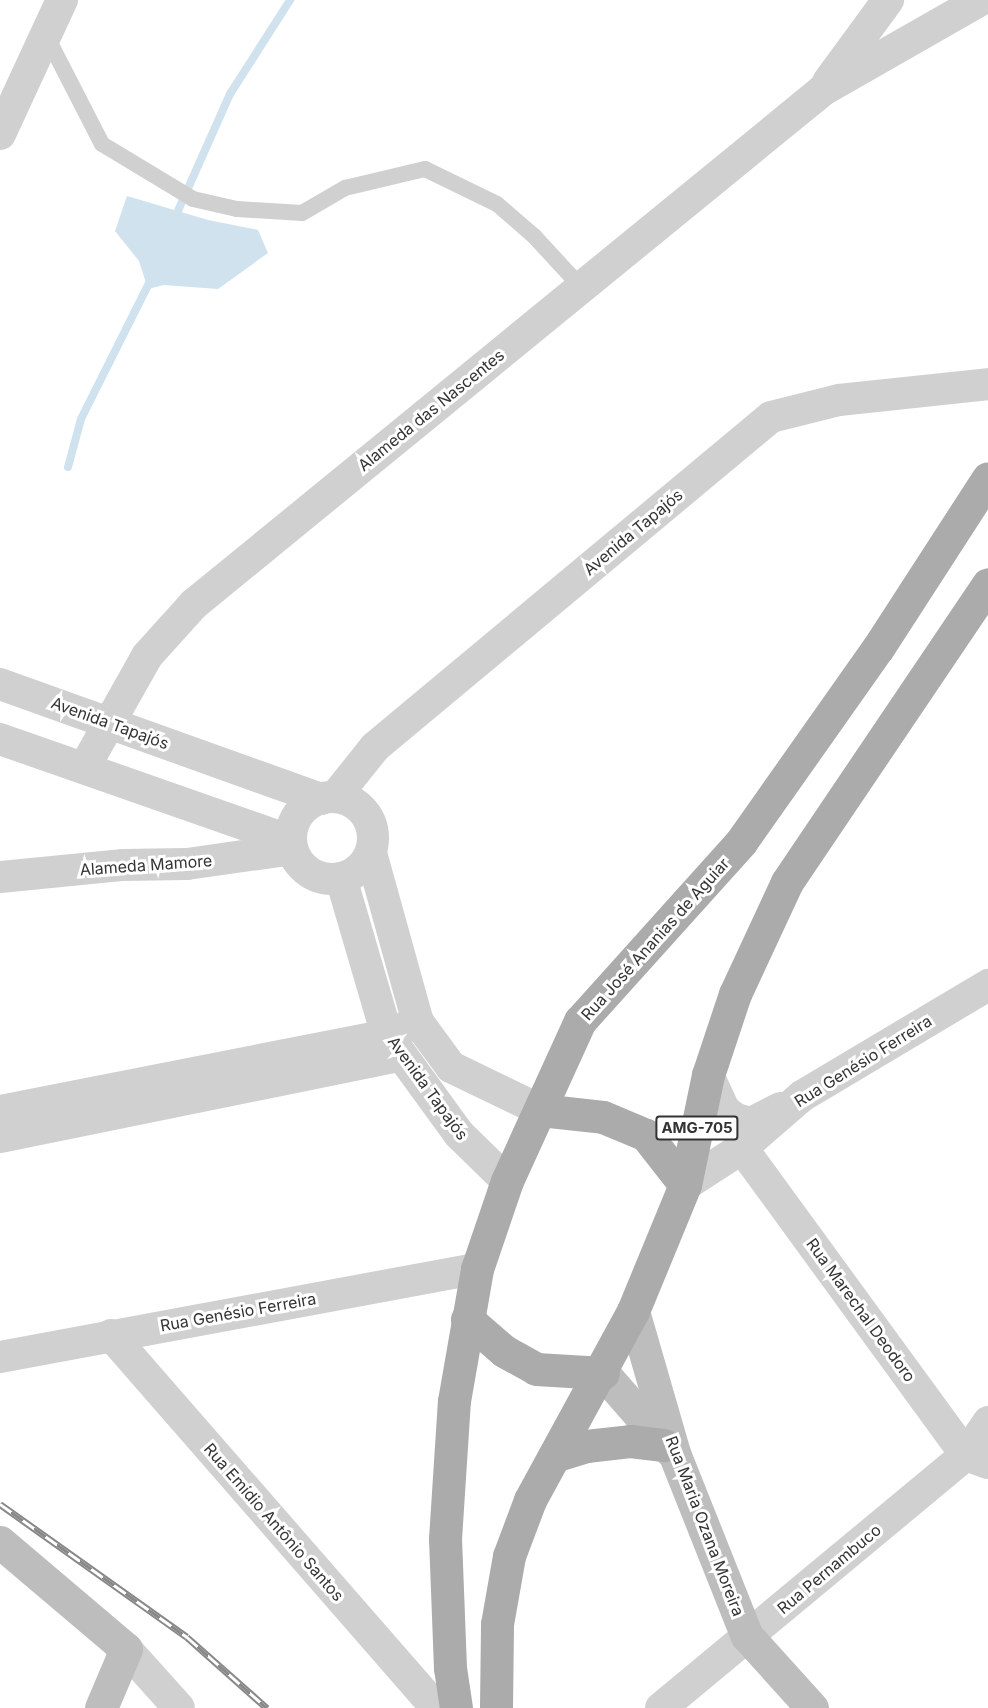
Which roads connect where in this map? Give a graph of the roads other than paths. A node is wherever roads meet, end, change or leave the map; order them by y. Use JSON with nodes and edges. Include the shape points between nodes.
{"nodes":[{"id":1,"x":62,"y":0,"type":"edge"},
{"id":2,"x":888,"y":0,"type":"edge"},
{"id":3,"x":981,"y":0,"type":"edge"},
{"id":4,"x":47,"y":38,"type":"junction"},
{"id":5,"x":823,"y":90,"type":"junction"},
{"id":6,"x":0,"y":134,"type":"edge"},
{"id":7,"x":581,"y":287,"type":"junction"},
{"id":8,"x":988,"y":384,"type":"edge"},
{"id":9,"x":988,"y":478,"type":"edge"},
{"id":10,"x":988,"y":584,"type":"edge"},
{"id":11,"x":0,"y":684,"type":"edge"},
{"id":12,"x":110,"y":723,"type":"junction"},
{"id":13,"x":0,"y":739,"type":"edge"},
{"id":14,"x":84,"y":768,"type":"junction"},
{"id":15,"x":328,"y":798,"type":"junction"},
{"id":16,"x":291,"y":845,"type":"junction"},
{"id":17,"x":371,"y":853,"type":"junction"},
{"id":18,"x":0,"y":878,"type":"edge"},
{"id":19,"x":340,"y":878,"type":"junction"},
{"id":20,"x":988,"y":985,"type":"edge"},
{"id":21,"x":418,"y":1022,"type":"junction"},
{"id":22,"x":395,"y":1045,"type":"junction"},
{"id":23,"x":708,"y":1075,"type":"junction"},
{"id":24,"x":802,"y":1096,"type":"junction"},
{"id":25,"x":540,"y":1110,"type":"junction"},
{"id":26,"x":0,"y":1111,"type":"edge"},
{"id":27,"x":0,"y":1137,"type":"edge"},
{"id":28,"x":742,"y":1148,"type":"junction"},
{"id":29,"x":507,"y":1180,"type":"junction"},
{"id":30,"x":686,"y":1185,"type":"junction"},
{"id":31,"x":477,"y":1269,"type":"junction"},
{"id":32,"x":633,"y":1311,"type":"junction"},
{"id":33,"x":467,"y":1319,"type":"junction"},
{"id":34,"x":111,"y":1335,"type":"junction"},
{"id":35,"x":0,"y":1357,"type":"edge"},
{"id":36,"x":603,"y":1373,"type":"junction"},
{"id":37,"x":988,"y":1422,"type":"edge"},
{"id":38,"x":669,"y":1449,"type":"junction"},
{"id":39,"x":554,"y":1456,"type":"junction"},
{"id":40,"x":977,"y":1459,"type":"edge"},
{"id":41,"x":0,"y":1542,"type":"edge"},
{"id":42,"x":747,"y":1636,"type":"junction"},
{"id":43,"x":126,"y":1649,"type":"junction"},
{"id":44,"x":101,"y":1708,"type":"edge"},
{"id":45,"x":179,"y":1708,"type":"edge"},
{"id":46,"x":436,"y":1708,"type":"edge"},
{"id":47,"x":456,"y":1708,"type":"edge"},
{"id":48,"x":496,"y":1708,"type":"edge"},
{"id":49,"x":661,"y":1708,"type":"edge"},
{"id":50,"x":812,"y":1708,"type":"edge"}],
"edges":[{"from":1,"to":4,"type":"street"},
{"from":2,"to":5,"type":"street","name":"Alameda das Nascentes"},
{"from":3,"to":5,"type":"street","name":"Alameda das Nascentes"},
{"from":4,"to":6,"type":"street"},
{"from":4,"to":7,"type":"lane","via":[[102,144],[193,199],[237,209],[302,213],[345,188],[425,169],[497,204],[534,236]]},
{"from":5,"to":7,"type":"street","name":"Alameda das Nascentes"},
{"from":7,"to":12,"type":"street","name":"Alameda das Nascentes","via":[[194,604],[147,656]]},
{"from":8,"to":15,"type":"street","name":"Avenida Tapajós","via":[[839,400],[771,417],[375,747]]},
{"from":9,"to":25,"type":"main road","name":"Rua José Ananias de Aguiar","via":[[878,648],[741,842],[580,1021]]},
{"from":10,"to":23,"type":"main road","number":"AMG-705","via":[[787,882],[735,994]]},
{"from":11,"to":12,"type":"street","name":"Avenida Tapajós"},
{"from":12,"to":14,"type":"street","name":"Alameda das Nascentes"},
{"from":12,"to":15,"type":"street","name":"Avenida Tapajós"},
{"from":13,"to":14,"type":"street"},
{"from":14,"to":16,"type":"street"},
{"from":15,"to":16,"type":"street","via":[[298,814]]},
{"from":15,"to":17,"type":"street","via":[[349,800],[368,817],[374,841]]},
{"from":16,"to":18,"type":"street","name":"Alameda Mamore","via":[[187,864],[123,865]]},
{"from":16,"to":19,"type":"street","via":[[310,873]]},
{"from":17,"to":19,"type":"street","via":[[364,865]]},
{"from":17,"to":21,"type":"street","name":"Avenida Tapajós"},
{"from":19,"to":22,"type":"street","name":"Avenida Tapajós"},
{"from":20,"to":24,"type":"street","name":"Rua Genésio Ferreira"},
{"from":21,"to":22,"type":"street"},
{"from":21,"to":25,"type":"street","name":"Avenida Tapajós","via":[[451,1067]]},
{"from":22,"to":26,"type":"street"},
{"from":22,"to":27,"type":"street"},
{"from":22,"to":29,"type":"street","name":"Avenida Tapajós","via":[[459,1134]]},
{"from":23,"to":24,"type":"street","via":[[725,1111],[751,1123]]},
{"from":23,"to":30,"type":"main road","number":"AMG-705"},
{"from":24,"to":28,"type":"street","name":"Rua Genésio Ferreira"},
{"from":25,"to":29,"type":"main road","name":"Rua José Ananias de Aguiar"},
{"from":25,"to":30,"type":"main road","via":[[603,1117],[646,1135]]},
{"from":28,"to":30,"type":"street","name":"Rua Genésio Ferreira"},
{"from":28,"to":40,"type":"street","name":"Rua Marechal Deodoro"},
{"from":29,"to":31,"type":"main road","name":"Rua José Ananias de Aguiar"},
{"from":30,"to":32,"type":"main road","number":"AMG-705"},
{"from":31,"to":33,"type":"main road","name":"Rua José Ananias de Aguiar"},
{"from":31,"to":34,"type":"street","name":"Rua Genésio Ferreira"},
{"from":32,"to":36,"type":"main road","number":"AMG-705"},
{"from":32,"to":38,"type":"street","name":"Rua Maria Ozana Moreira"},
{"from":33,"to":36,"type":"main road","via":[[504,1351],[536,1369]]},
{"from":33,"to":47,"type":"main road","name":"Rua José Ananias de Aguiar","via":[[454,1401],[445,1539],[450,1668]]},
{"from":34,"to":35,"type":"street","name":"Rua Genésio Ferreira"},
{"from":34,"to":46,"type":"street","name":"Rua Emídio Antônio Santos"},
{"from":36,"to":38,"type":"street"},
{"from":36,"to":39,"type":"main road","number":"AMG-705"},
{"from":37,"to":40,"type":"street","name":"Rua Pernambuco"},
{"from":38,"to":39,"type":"main road","via":[[630,1441],[586,1446]]},
{"from":38,"to":42,"type":"street","name":"Rua Maria Ozana Moreira"},
{"from":39,"to":48,"type":"main road","number":"AMG-705","via":[[530,1500],[509,1556],[498,1624]]},
{"from":40,"to":42,"type":"street","name":"Rua Pernambuco"},
{"from":41,"to":43,"type":"street"},
{"from":42,"to":49,"type":"street","name":"Rua Pernambuco"},
{"from":42,"to":50,"type":"street"},
{"from":43,"to":44,"type":"street"},
{"from":43,"to":45,"type":"street"}]}
